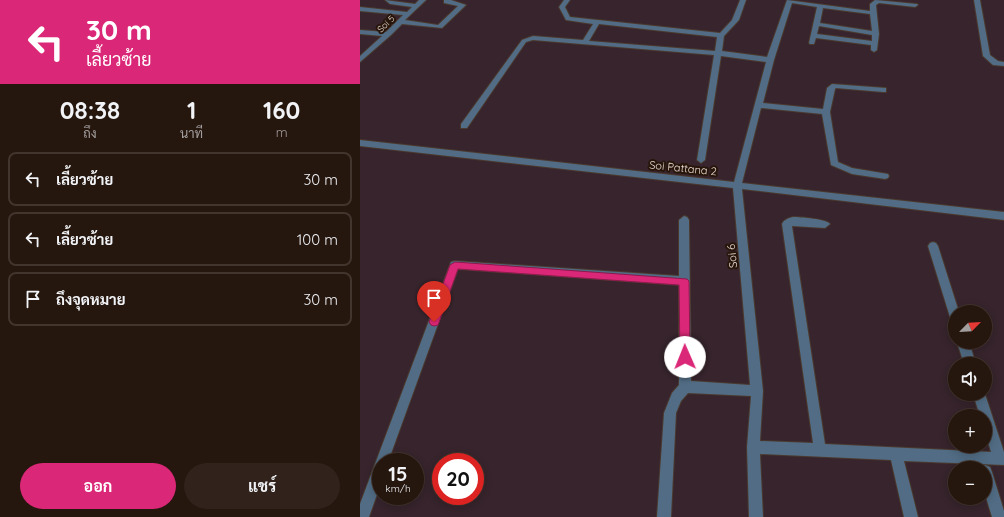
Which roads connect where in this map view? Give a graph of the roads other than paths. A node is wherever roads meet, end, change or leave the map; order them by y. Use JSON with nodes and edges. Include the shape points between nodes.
{"nodes":[{"id":1,"x":388,"y":0,"type":"edge"},
{"id":2,"x":423,"y":0,"type":"edge"},
{"id":3,"x":448,"y":0,"type":"edge"},
{"id":4,"x":567,"y":0,"type":"edge"},
{"id":5,"x":743,"y":0,"type":"edge"},
{"id":6,"x":977,"y":0,"type":"edge"},
{"id":7,"x":790,"y":1,"type":"edge"},
{"id":8,"x":915,"y":5,"type":"dead end"},
{"id":9,"x":417,"y":6,"type":"junction"},
{"id":10,"x":820,"y":6,"type":"junction"},
{"id":11,"x":360,"y":9,"type":"edge"},
{"id":12,"x":873,"y":13,"type":"junction"},
{"id":13,"x":410,"y":14,"type":"junction"},
{"id":14,"x":402,"y":22,"type":"junction"},
{"id":15,"x":597,"y":22,"type":"junction"},
{"id":16,"x":816,"y":24,"type":"junction"},
{"id":17,"x":360,"y":32,"type":"edge"},
{"id":18,"x":389,"y":34,"type":"junction"},
{"id":19,"x":876,"y":34,"type":"junction"},
{"id":20,"x":721,"y":35,"type":"junction"},
{"id":21,"x":585,"y":42,"type":"junction"},
{"id":22,"x":718,"y":53,"type":"junction"},
{"id":23,"x":360,"y":60,"type":"edge"},
{"id":24,"x":770,"y":60,"type":"junction"},
{"id":25,"x":1004,"y":64,"type":"edge"},
{"id":26,"x":883,"y":90,"type":"dead end"},
{"id":27,"x":758,"y":105,"type":"junction"},
{"id":28,"x":826,"y":112,"type":"junction"},
{"id":29,"x":464,"y":126,"type":"dead end"},
{"id":30,"x":360,"y":143,"type":"edge"},
{"id":31,"x":701,"y":160,"type":"dead end"},
{"id":32,"x":885,"y":176,"type":"dead end"},
{"id":33,"x":737,"y":186,"type":"junction"},
{"id":34,"x":1004,"y":216,"type":"edge"},
{"id":35,"x":684,"y":220,"type":"dead end"},
{"id":36,"x":825,"y":224,"type":"dead end"},
{"id":37,"x":933,"y":246,"type":"dead end"},
{"id":38,"x":684,"y":281,"type":"junction"},
{"id":39,"x":951,"y":305,"type":"edge"},
{"id":40,"x":685,"y":387,"type":"junction"},
{"id":41,"x":757,"y":391,"type":"junction"},
{"id":42,"x":981,"y":401,"type":"edge"},
{"id":43,"x":753,"y":447,"type":"junction"},
{"id":44,"x":820,"y":450,"type":"junction"},
{"id":45,"x":385,"y":453,"type":"edge"},
{"id":46,"x":896,"y":454,"type":"junction"},
{"id":47,"x":1002,"y":459,"type":"edge"},
{"id":48,"x":963,"y":461,"type":"edge"},
{"id":49,"x":992,"y":461,"type":"edge"},
{"id":50,"x":372,"y":490,"type":"edge"},
{"id":51,"x":992,"y":496,"type":"edge"},
{"id":52,"x":362,"y":517,"type":"edge"},
{"id":53,"x":664,"y":517,"type":"edge"},
{"id":54,"x":756,"y":517,"type":"edge"},
{"id":55,"x":911,"y":517,"type":"edge"},
{"id":56,"x":998,"y":517,"type":"edge"}],
"edges":[{"from":1,"to":9,"type":"street","via":[[392,3]]},
{"from":2,"to":9,"type":"street","name":"Soi 5"},
{"from":3,"to":14,"type":"street","via":[[446,2],[463,5],[440,27]]},
{"from":4,"to":15,"type":"street","via":[[562,8],[568,19]]},
{"from":5,"to":20,"type":"street","via":[[738,19]]},
{"from":6,"to":25,"type":"street","via":[[987,56],[996,63]]},
{"from":7,"to":10,"type":"street"},
{"from":7,"to":24,"type":"street","name":"Soi 6"},
{"from":8,"to":12,"type":"street","via":[[878,1],[873,4]]},
{"from":9,"to":13,"type":"street","name":"Soi 5"},
{"from":10,"to":12,"type":"street"},
{"from":10,"to":16,"type":"street"},
{"from":11,"to":13,"type":"street"},
{"from":12,"to":19,"type":"street"},
{"from":13,"to":14,"type":"street","name":"Soi 5"},
{"from":14,"to":18,"type":"street","name":"Soi 5"},
{"from":15,"to":20,"type":"street"},
{"from":15,"to":21,"type":"street"},
{"from":16,"to":19,"type":"street"},
{"from":16,"to":19,"type":"street","via":[[813,39],[875,46]]},
{"from":17,"to":18,"type":"street"},
{"from":18,"to":23,"type":"street","name":"Soi 5"},
{"from":20,"to":22,"type":"street"},
{"from":21,"to":22,"type":"street"},
{"from":21,"to":29,"type":"street","via":[[543,38],[524,41]]},
{"from":22,"to":24,"type":"street"},
{"from":22,"to":31,"type":"street"},
{"from":24,"to":27,"type":"street","name":"Soi 6"},
{"from":26,"to":28,"type":"street","via":[[835,86],[831,88]]},
{"from":27,"to":28,"type":"street"},
{"from":27,"to":33,"type":"street","name":"Soi 6"},
{"from":28,"to":32,"type":"street","via":[[834,163],[849,171]]},
{"from":30,"to":33,"type":"street","name":"Soi Pattana 2"},
{"from":33,"to":34,"type":"street","name":"Soi Pattana 2"},
{"from":33,"to":41,"type":"street","name":"Soi 6"},
{"from":35,"to":38,"type":"street"},
{"from":36,"to":44,"type":"street","via":[[792,221],[787,224]]},
{"from":37,"to":39,"type":"street"},
{"from":38,"to":40,"type":"street"},
{"from":38,"to":45,"type":"street","via":[[455,265]]},
{"from":40,"to":41,"type":"street"},
{"from":40,"to":53,"type":"street","via":[[676,397],[670,413]]},
{"from":41,"to":43,"type":"street","name":"Soi 6"},
{"from":42,"to":47,"type":"street"},
{"from":43,"to":44,"type":"street"},
{"from":43,"to":54,"type":"street","name":"Soi 6"},
{"from":44,"to":46,"type":"street"},
{"from":46,"to":48,"type":"street"},
{"from":46,"to":55,"type":"street"},
{"from":47,"to":49,"type":"street"},
{"from":50,"to":52,"type":"street"},
{"from":51,"to":56,"type":"street"}]}
